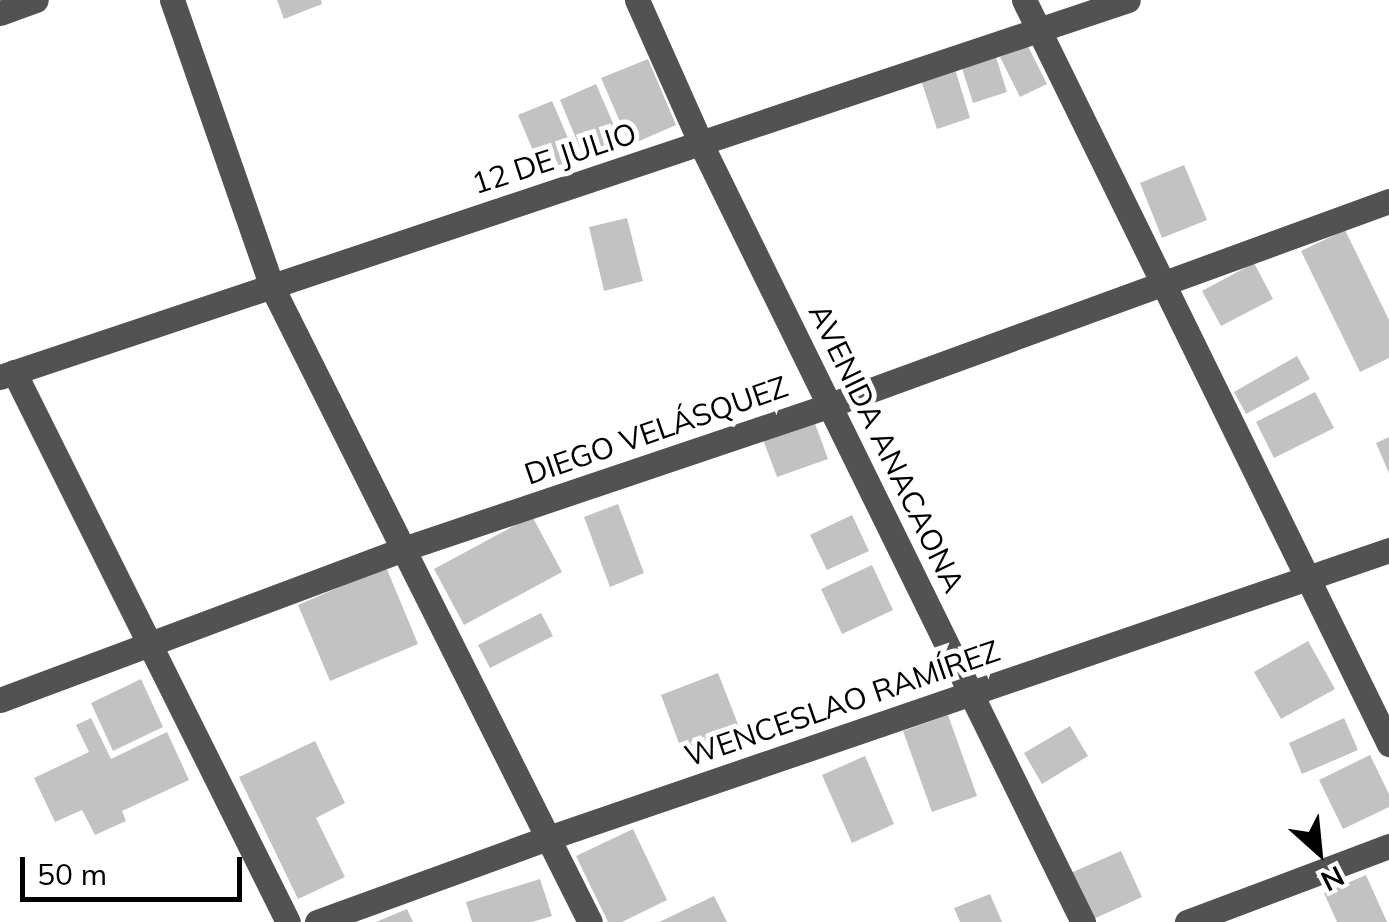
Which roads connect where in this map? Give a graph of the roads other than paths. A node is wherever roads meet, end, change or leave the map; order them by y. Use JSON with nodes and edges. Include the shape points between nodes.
{"nodes":[{"id":1,"x":36,"y":0,"type":"edge"},
{"id":2,"x":172,"y":0,"type":"edge"},
{"id":3,"x":637,"y":0,"type":"edge"},
{"id":4,"x":1024,"y":0,"type":"edge"},
{"id":5,"x":1128,"y":0,"type":"edge"},
{"id":6,"x":0,"y":12,"type":"edge"},
{"id":7,"x":1038,"y":30,"type":"junction"},
{"id":8,"x":701,"y":144,"type":"junction"},
{"id":9,"x":1389,"y":201,"type":"edge"},
{"id":10,"x":1162,"y":282,"type":"junction"},
{"id":11,"x":271,"y":285,"type":"junction"},
{"id":12,"x":7,"y":374,"type":"edge"},
{"id":13,"x":830,"y":405,"type":"junction"},
{"id":14,"x":403,"y":549,"type":"junction"},
{"id":15,"x":1389,"y":550,"type":"edge"},
{"id":16,"x":1308,"y":579,"type":"junction"},
{"id":17,"x":148,"y":642,"type":"junction"},
{"id":18,"x":970,"y":693,"type":"junction"},
{"id":19,"x":0,"y":700,"type":"edge"},
{"id":20,"x":1389,"y":744,"type":"edge"},
{"id":21,"x":548,"y":838,"type":"junction"},
{"id":22,"x":1389,"y":846,"type":"edge"},
{"id":23,"x":288,"y":922,"type":"edge"},
{"id":24,"x":317,"y":922,"type":"edge"},
{"id":25,"x":590,"y":922,"type":"edge"},
{"id":26,"x":1083,"y":922,"type":"edge"},
{"id":27,"x":1187,"y":922,"type":"edge"}],
"edges":[{"from":1,"to":6,"type":"street"},
{"from":2,"to":11,"type":"street"},
{"from":3,"to":8,"type":"street","name":"AVENIDA ANACAONA"},
{"from":4,"to":7,"type":"street"},
{"from":5,"to":7,"type":"street","name":"12 DE JULIO"},
{"from":7,"to":8,"type":"street","name":"12 DE JULIO"},
{"from":7,"to":10,"type":"street"},
{"from":8,"to":11,"type":"street","name":"12 DE JULIO"},
{"from":8,"to":13,"type":"street","name":"AVENIDA ANACAONA"},
{"from":9,"to":10,"type":"street","name":"DIEGO VELÁSQUEZ"},
{"from":10,"to":13,"type":"street","name":"DIEGO VELÁSQUEZ"},
{"from":10,"to":16,"type":"street"},
{"from":11,"to":12,"type":"street","name":"12 DE JULIO"},
{"from":11,"to":14,"type":"street"},
{"from":12,"to":17,"type":"street"},
{"from":13,"to":14,"type":"street","name":"DIEGO VELÁSQUEZ"},
{"from":13,"to":18,"type":"street","name":"AVENIDA ANACAONA"},
{"from":14,"to":17,"type":"street","name":"DIEGO VELÁSQUEZ"},
{"from":14,"to":21,"type":"street"},
{"from":15,"to":16,"type":"street","name":"WENCESLAO RAMÍREZ"},
{"from":16,"to":18,"type":"street","name":"WENCESLAO RAMÍREZ"},
{"from":16,"to":20,"type":"street"},
{"from":17,"to":19,"type":"street","name":"DIEGO VELÁSQUEZ"},
{"from":17,"to":23,"type":"street"},
{"from":18,"to":21,"type":"street","name":"WENCESLAO RAMÍREZ"},
{"from":18,"to":26,"type":"street","name":"AVENIDA ANACAONA"},
{"from":21,"to":24,"type":"street","name":"WENCESLAO RAMÍREZ"},
{"from":21,"to":25,"type":"street"},
{"from":22,"to":27,"type":"street"}]}
